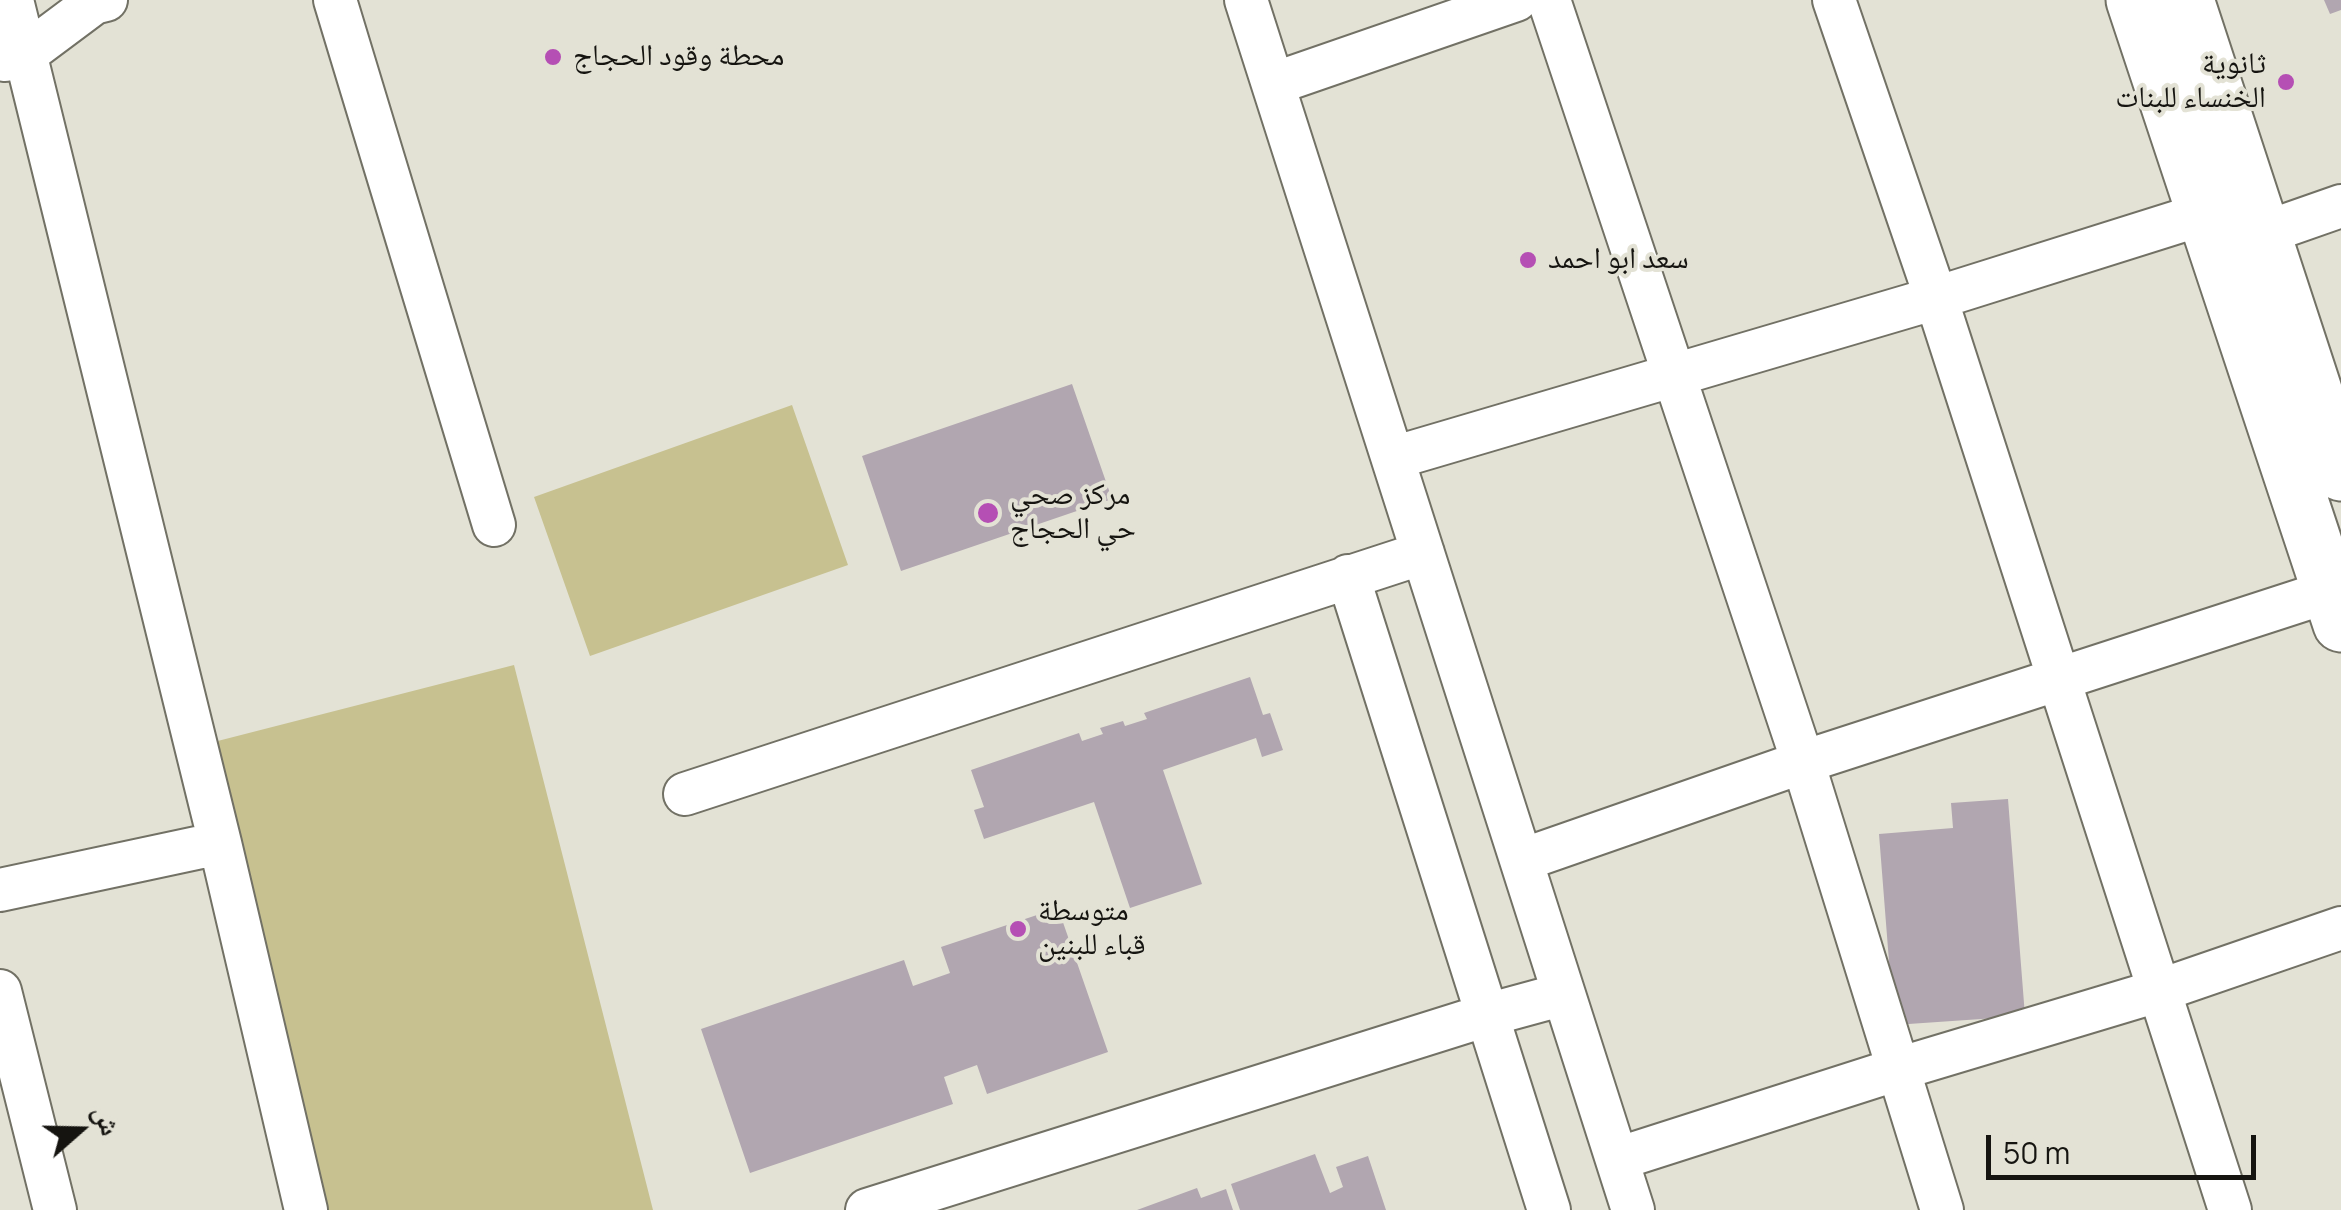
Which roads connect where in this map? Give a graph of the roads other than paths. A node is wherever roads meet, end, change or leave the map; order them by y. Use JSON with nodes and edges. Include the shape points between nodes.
{"nodes":[{"id":1,"x":12,"y":0,"type":"edge"},
{"id":2,"x":106,"y":0,"type":"edge"},
{"id":3,"x":335,"y":0,"type":"edge"},
{"id":4,"x":1246,"y":0,"type":"edge"},
{"id":5,"x":1516,"y":0,"type":"edge"},
{"id":6,"x":1549,"y":0,"type":"edge"},
{"id":7,"x":1834,"y":0,"type":"edge"},
{"id":8,"x":2134,"y":0,"type":"edge"},
{"id":9,"x":2186,"y":0,"type":"edge"},
{"id":10,"x":14,"y":57,"type":"edge"},
{"id":11,"x":1273,"y":84,"type":"junction"},
{"id":12,"x":2341,"y":206,"type":"edge"},
{"id":13,"x":2204,"y":214,"type":"junction"},
{"id":14,"x":2261,"y":234,"type":"junction"},
{"id":15,"x":1936,"y":298,"type":"junction"},
{"id":16,"x":1675,"y":374,"type":"junction"},
{"id":17,"x":1393,"y":458,"type":"junction"},
{"id":18,"x":2341,"y":473,"type":"edge"},
{"id":19,"x":494,"y":525,"type":"dead end"},
{"id":20,"x":1423,"y":553,"type":"junction"},
{"id":21,"x":1348,"y":576,"type":"junction"},
{"id":22,"x":2336,"y":608,"type":"edge"},
{"id":23,"x":2059,"y":681,"type":"junction"},
{"id":24,"x":1803,"y":762,"type":"junction"},
{"id":25,"x":685,"y":794,"type":"dead end"},
{"id":26,"x":220,"y":843,"type":"junction"},
{"id":27,"x":1522,"y":860,"type":"junction"},
{"id":28,"x":0,"y":890,"type":"edge"},
{"id":29,"x":2341,"y":928,"type":"edge"},
{"id":30,"x":2161,"y":990,"type":"junction"},
{"id":31,"x":0,"y":991,"type":"edge"},
{"id":32,"x":1564,"y":994,"type":"junction"},
{"id":33,"x":1487,"y":1015,"type":"junction"},
{"id":34,"x":1898,"y":1069,"type":"junction"},
{"id":35,"x":1617,"y":1159,"type":"junction"},
{"id":36,"x":56,"y":1210,"type":"edge"},
{"id":37,"x":306,"y":1210,"type":"edge"},
{"id":38,"x":867,"y":1210,"type":"edge"},
{"id":39,"x":1550,"y":1210,"type":"edge"},
{"id":40,"x":1634,"y":1210,"type":"edge"},
{"id":41,"x":1942,"y":1210,"type":"edge"},
{"id":42,"x":2230,"y":1210,"type":"edge"}],
"edges":[{"from":1,"to":10,"type":"street"},
{"from":2,"to":10,"type":"street"},
{"from":3,"to":19,"type":"street"},
{"from":4,"to":11,"type":"street"},
{"from":5,"to":11,"type":"street"},
{"from":6,"to":16,"type":"street"},
{"from":7,"to":15,"type":"street"},
{"from":8,"to":13,"type":"main road"},
{"from":9,"to":14,"type":"main road"},
{"from":10,"to":26,"type":"street"},
{"from":11,"to":17,"type":"street"},
{"from":12,"to":14,"type":"street"},
{"from":13,"to":15,"type":"street"},
{"from":13,"to":22,"type":"main road"},
{"from":14,"to":18,"type":"main road"},
{"from":15,"to":16,"type":"street"},
{"from":15,"to":23,"type":"street"},
{"from":16,"to":17,"type":"street"},
{"from":16,"to":24,"type":"street"},
{"from":17,"to":20,"type":"street"},
{"from":20,"to":21,"type":"street"},
{"from":20,"to":27,"type":"street"},
{"from":21,"to":25,"type":"street"},
{"from":21,"to":33,"type":"street"},
{"from":22,"to":23,"type":"street"},
{"from":23,"to":24,"type":"street"},
{"from":23,"to":30,"type":"street"},
{"from":24,"to":27,"type":"street"},
{"from":24,"to":34,"type":"street"},
{"from":26,"to":28,"type":"street"},
{"from":26,"to":37,"type":"street"},
{"from":27,"to":32,"type":"street"},
{"from":29,"to":30,"type":"street"},
{"from":30,"to":34,"type":"street"},
{"from":30,"to":42,"type":"street"},
{"from":31,"to":36,"type":"street"},
{"from":32,"to":33,"type":"street"},
{"from":32,"to":35,"type":"street"},
{"from":33,"to":38,"type":"street"},
{"from":33,"to":39,"type":"street"},
{"from":34,"to":35,"type":"street"},
{"from":34,"to":41,"type":"street"},
{"from":35,"to":40,"type":"street"}]}
